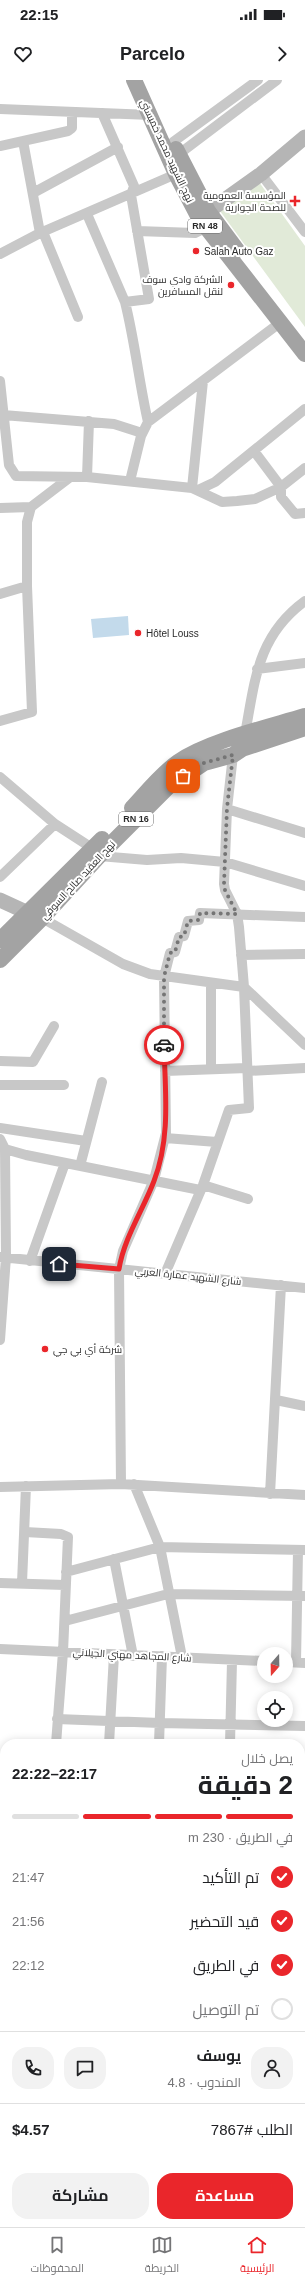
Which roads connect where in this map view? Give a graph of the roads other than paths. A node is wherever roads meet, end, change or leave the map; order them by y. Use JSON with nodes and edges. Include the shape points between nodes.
{"nodes":[{"id":1,"x":134,"y":80,"type":"edge"},
{"id":2,"x":144,"y":80,"type":"edge"},
{"id":3,"x":277,"y":80,"type":"edge"},
{"id":4,"x":262,"y":83,"type":"edge"},
{"id":5,"x":0,"y":109,"type":"edge"},
{"id":6,"x":72,"y":112,"type":"junction"},
{"id":7,"x":102,"y":113,"type":"junction"},
{"id":8,"x":150,"y":115,"type":"junction"},
{"id":9,"x":305,"y":136,"type":"edge"},
{"id":10,"x":23,"y":141,"type":"junction"},
{"id":11,"x":0,"y":146,"type":"edge"},
{"id":12,"x":118,"y":147,"type":"junction"},
{"id":13,"x":176,"y":148,"type":"junction"},
{"id":14,"x":176,"y":174,"type":"junction"},
{"id":15,"x":261,"y":174,"type":"junction"},
{"id":16,"x":33,"y":193,"type":"junction"},
{"id":17,"x":131,"y":195,"type":"junction"},
{"id":18,"x":87,"y":214,"type":"junction"},
{"id":19,"x":204,"y":215,"type":"junction"},
{"id":20,"x":137,"y":231,"type":"junction"},
{"id":21,"x":305,"y":232,"type":"edge"},
{"id":22,"x":41,"y":233,"type":"junction"},
{"id":23,"x":0,"y":254,"type":"edge"},
{"id":24,"x":125,"y":302,"type":"junction"},
{"id":25,"x":78,"y":317,"type":"dead end"},
{"id":26,"x":281,"y":322,"type":"junction"},
{"id":27,"x":305,"y":338,"type":"edge"},
{"id":28,"x":305,"y":354,"type":"edge"},
{"id":29,"x":0,"y":381,"type":"edge"},
{"id":30,"x":202,"y":381,"type":"junction"},
{"id":31,"x":305,"y":409,"type":"edge"},
{"id":32,"x":3,"y":415,"type":"junction"},
{"id":33,"x":89,"y":421,"type":"junction"},
{"id":34,"x":148,"y":422,"type":"junction"},
{"id":35,"x":142,"y":433,"type":"junction"},
{"id":36,"x":254,"y":451,"type":"junction"},
{"id":37,"x":305,"y":468,"type":"edge"},
{"id":38,"x":88,"y":477,"type":"junction"},
{"id":39,"x":69,"y":478,"type":"junction"},
{"id":40,"x":130,"y":481,"type":"junction"},
{"id":41,"x":281,"y":487,"type":"junction"},
{"id":42,"x":195,"y":489,"type":"junction"},
{"id":43,"x":31,"y":507,"type":"junction"},
{"id":44,"x":0,"y":508,"type":"edge"},
{"id":45,"x":305,"y":513,"type":"edge"},
{"id":46,"x":27,"y":586,"type":"junction"},
{"id":47,"x":0,"y":594,"type":"edge"},
{"id":48,"x":305,"y":601,"type":"edge"},
{"id":49,"x":305,"y":663,"type":"edge"},
{"id":50,"x":257,"y":668,"type":"junction"},
{"id":51,"x":305,"y":716,"type":"edge"},
{"id":52,"x":0,"y":721,"type":"edge"},
{"id":53,"x":305,"y":728,"type":"edge"},
{"id":54,"x":245,"y":734,"type":"junction"},
{"id":55,"x":233,"y":755,"type":"junction"},
{"id":56,"x":0,"y":777,"type":"edge"},
{"id":57,"x":227,"y":808,"type":"junction"},
{"id":58,"x":55,"y":824,"type":"junction"},
{"id":59,"x":305,"y":833,"type":"edge"},
{"id":60,"x":96,"y":852,"type":"junction"},
{"id":61,"x":225,"y":862,"type":"junction"},
{"id":62,"x":0,"y":877,"type":"edge"},
{"id":63,"x":305,"y":886,"type":"edge"},
{"id":64,"x":0,"y":900,"type":"edge"},
{"id":65,"x":26,"y":913,"type":"junction"},
{"id":66,"x":237,"y":914,"type":"junction"},
{"id":67,"x":305,"y":917,"type":"edge"},
{"id":68,"x":42,"y":918,"type":"junction"},
{"id":69,"x":0,"y":940,"type":"edge"},
{"id":70,"x":305,"y":954,"type":"edge"},
{"id":71,"x":242,"y":955,"type":"junction"},
{"id":72,"x":0,"y":960,"type":"edge"},
{"id":73,"x":164,"y":977,"type":"junction"},
{"id":74,"x":210,"y":983,"type":"junction"},
{"id":75,"x":244,"y":987,"type":"junction"},
{"id":76,"x":54,"y":1026,"type":"dead end"},
{"id":77,"x":305,"y":1045,"type":"edge"},
{"id":78,"x":0,"y":1062,"type":"edge"},
{"id":79,"x":305,"y":1068,"type":"edge"},
{"id":80,"x":212,"y":1069,"type":"junction"},
{"id":81,"x":247,"y":1069,"type":"junction"},
{"id":82,"x":165,"y":1071,"type":"junction"},
{"id":83,"x":102,"y":1082,"type":"dead end"},
{"id":84,"x":0,"y":1085,"type":"edge"},
{"id":85,"x":64,"y":1085,"type":"dead end"},
{"id":86,"x":0,"y":1128,"type":"edge"},
{"id":87,"x":165,"y":1138,"type":"junction"},
{"id":88,"x":0,"y":1139,"type":"edge"},
{"id":89,"x":86,"y":1141,"type":"junction"},
{"id":90,"x":217,"y":1142,"type":"junction"},
{"id":91,"x":5,"y":1150,"type":"junction"},
{"id":92,"x":65,"y":1163,"type":"junction"},
{"id":93,"x":80,"y":1166,"type":"junction"},
{"id":94,"x":154,"y":1180,"type":"junction"},
{"id":95,"x":3,"y":1182,"type":"edge"},
{"id":96,"x":201,"y":1187,"type":"junction"},
{"id":97,"x":248,"y":1199,"type":"dead end"},
{"id":98,"x":3,"y":1257,"type":"edge"},
{"id":99,"x":30,"y":1261,"type":"junction"},
{"id":100,"x":119,"y":1269,"type":"junction"},
{"id":101,"x":165,"y":1274,"type":"junction"},
{"id":102,"x":281,"y":1285,"type":"junction"},
{"id":103,"x":305,"y":1288,"type":"edge"},
{"id":104,"x":0,"y":1334,"type":"edge"},
{"id":105,"x":276,"y":1400,"type":"junction"},
{"id":106,"x":305,"y":1406,"type":"edge"},
{"id":107,"x":121,"y":1484,"type":"junction"},
{"id":108,"x":134,"y":1484,"type":"junction"},
{"id":109,"x":26,"y":1486,"type":"junction"},
{"id":110,"x":0,"y":1487,"type":"edge"},
{"id":111,"x":270,"y":1494,"type":"junction"},
{"id":112,"x":305,"y":1495,"type":"edge"},
{"id":113,"x":25,"y":1532,"type":"junction"},
{"id":114,"x":160,"y":1547,"type":"junction"},
{"id":115,"x":302,"y":1550,"type":"edge"},
{"id":116,"x":114,"y":1559,"type":"junction"},
{"id":117,"x":66,"y":1572,"type":"junction"},
{"id":118,"x":0,"y":1583,"type":"edge"},
{"id":119,"x":22,"y":1584,"type":"junction"},
{"id":120,"x":65,"y":1585,"type":"junction"},
{"id":121,"x":168,"y":1594,"type":"junction"},
{"id":122,"x":301,"y":1596,"type":"edge"},
{"id":123,"x":122,"y":1605,"type":"junction"},
{"id":124,"x":65,"y":1621,"type":"junction"},
{"id":125,"x":0,"y":1649,"type":"edge"},
{"id":126,"x":63,"y":1652,"type":"junction"},
{"id":127,"x":114,"y":1656,"type":"junction"},
{"id":128,"x":133,"y":1656,"type":"junction"},
{"id":129,"x":162,"y":1656,"type":"junction"},
{"id":130,"x":182,"y":1657,"type":"junction"},
{"id":131,"x":232,"y":1661,"type":"junction"},
{"id":132,"x":257,"y":1661,"type":"edge"},
{"id":133,"x":296,"y":1662,"type":"edge"},
{"id":134,"x":57,"y":1719,"type":"junction"},
{"id":135,"x":110,"y":1721,"type":"junction"},
{"id":136,"x":160,"y":1723,"type":"junction"},
{"id":137,"x":231,"y":1725,"type":"junction"},
{"id":138,"x":305,"y":1726,"type":"edge"},
{"id":139,"x":56,"y":1739,"type":"edge"},
{"id":140,"x":109,"y":1739,"type":"edge"},
{"id":141,"x":159,"y":1739,"type":"edge"},
{"id":142,"x":230,"y":1739,"type":"edge"}],
"edges":[{"from":1,"to":8,"type":"main road","name":"نهج الشهيد محمد خميستي","number":"RN 48"},
{"from":2,"to":13,"type":"main road","name":"نهج الشهيد محمد خميستي","number":"RN 48"},
{"from":3,"to":4,"type":"street"},
{"from":4,"to":13,"type":"street"},
{"from":5,"to":6,"type":"street"},
{"from":6,"to":7,"type":"street"},
{"from":6,"to":10,"type":"street","via":[[72,128],[68,131]]},
{"from":7,"to":8,"type":"street"},
{"from":7,"to":12,"type":"street"},
{"from":8,"to":14,"type":"main road","name":"نهج الشهيد محمد خميستي","number":"RN 48"},
{"from":9,"to":15,"type":"street"},
{"from":10,"to":11,"type":"street"},
{"from":10,"to":16,"type":"street"},
{"from":12,"to":16,"type":"street"},
{"from":12,"to":17,"type":"street","via":[[134,186]]},
{"from":13,"to":19,"type":"main road","name":"نهج الشهيد محمد خميستي","number":"RN 48"},
{"from":14,"to":17,"type":"street"},
{"from":14,"to":19,"type":"main road","name":"نهج الشهيد محمد خميستي","number":"RN 48"},
{"from":15,"to":19,"type":"street"},
{"from":15,"to":21,"type":"street"},
{"from":16,"to":22,"type":"street"},
{"from":17,"to":18,"type":"street"},
{"from":17,"to":20,"type":"street"},
{"from":18,"to":22,"type":"street"},
{"from":18,"to":24,"type":"street"},
{"from":19,"to":20,"type":"street","via":[[201,230],[195,233]]},
{"from":19,"to":26,"type":"main road","name":"نهج الشهيد محمد خميستي","number":"RN 48"},
{"from":19,"to":27,"type":"main road","name":"نهج الشهيد محمد خميستي","number":"RN 48"},
{"from":20,"to":24,"type":"street","via":[[149,299]]},
{"from":22,"to":23,"type":"street"},
{"from":22,"to":25,"type":"street"},
{"from":24,"to":34,"type":"street","via":[[132,331],[138,382]]},
{"from":26,"to":28,"type":"main road","name":"نهج الشهيد محمد خميستي","number":"RN 48"},
{"from":26,"to":30,"type":"street"},
{"from":29,"to":32,"type":"street"},
{"from":30,"to":34,"type":"street"},
{"from":30,"to":42,"type":"street"},
{"from":31,"to":36,"type":"street"},
{"from":32,"to":33,"type":"street"},
{"from":32,"to":39,"type":"street","via":[[9,465],[14,475]]},
{"from":33,"to":35,"type":"street","via":[[114,424]]},
{"from":33,"to":38,"type":"street"},
{"from":34,"to":35,"type":"street"},
{"from":35,"to":40,"type":"street"},
{"from":36,"to":41,"type":"street"},
{"from":36,"to":42,"type":"street","via":[[215,482]]},
{"from":37,"to":41,"type":"street"},
{"from":38,"to":39,"type":"street"},
{"from":38,"to":40,"type":"street"},
{"from":39,"to":43,"type":"street"},
{"from":40,"to":42,"type":"street"},
{"from":41,"to":42,"type":"street","via":[[255,499],[222,502]]},
{"from":41,"to":45,"type":"street","via":[[281,497],[295,514]]},
{"from":43,"to":44,"type":"street"},
{"from":43,"to":46,"type":"street","via":[[27,522]]},
{"from":46,"to":47,"type":"street"},
{"from":46,"to":52,"type":"street","via":[[32,712]]},
{"from":48,"to":50,"type":"street","via":[[294,609],[266,646]]},
{"from":49,"to":50,"type":"street"},
{"from":50,"to":54,"type":"street"},
{"from":51,"to":54,"type":"main road","name":"نهج العقيد صالح السوفي","number":"RN 16"},
{"from":53,"to":55,"type":"main road","name":"نهج العقيد صالح السوفي","number":"RN 16","via":[[242,749]]},
{"from":54,"to":60,"type":"main road","name":"نهج العقيد صالح السوفي","number":"RN 16","via":[[194,753],[178,762]]},
{"from":55,"to":57,"type":"street"},
{"from":55,"to":60,"type":"main road","name":"نهج العقيد صالح السوفي","number":"RN 16","via":[[204,763],[173,783]]},
{"from":56,"to":58,"type":"street"},
{"from":57,"to":59,"type":"street"},
{"from":57,"to":61,"type":"street"},
{"from":58,"to":60,"type":"street"},
{"from":58,"to":62,"type":"street"},
{"from":60,"to":61,"type":"street","via":[[147,860],[181,858]]},
{"from":60,"to":65,"type":"main road","name":"نهج العقيد صالح السوفي","number":"RN 16"},
{"from":60,"to":68,"type":"main road","name":"نهج العقيد صالح السوفي","number":"RN 16"},
{"from":61,"to":63,"type":"street"},
{"from":61,"to":66,"type":"street","via":[[225,890]]},
{"from":64,"to":65,"type":"street"},
{"from":65,"to":68,"type":"street"},
{"from":65,"to":69,"type":"main road","name":"نهج العقيد صالح السوفي","number":"RN 16"},
{"from":66,"to":67,"type":"street"},
{"from":66,"to":71,"type":"street"},
{"from":66,"to":73,"type":"street","via":[[200,913],[199,920],[188,921],[184,936],[179,937],[175,952],[170,953]]},
{"from":68,"to":72,"type":"main road","name":"نهج العقيد صالح السوفي","number":"RN 16"},
{"from":68,"to":73,"type":"street","via":[[123,964]]},
{"from":70,"to":71,"type":"street"},
{"from":71,"to":75,"type":"street"},
{"from":73,"to":74,"type":"street"},
{"from":73,"to":82,"type":"street"},
{"from":74,"to":75,"type":"street"},
{"from":74,"to":80,"type":"street"},
{"from":75,"to":77,"type":"street"},
{"from":75,"to":81,"type":"street"},
{"from":76,"to":78,"type":"street","via":[[34,1062]]},
{"from":79,"to":81,"type":"street"},
{"from":80,"to":81,"type":"street"},
{"from":80,"to":82,"type":"street"},
{"from":81,"to":90,"type":"street","via":[[249,1108],[229,1110]]},
{"from":82,"to":87,"type":"street"},
{"from":83,"to":89,"type":"street"},
{"from":84,"to":85,"type":"street"},
{"from":86,"to":89,"type":"street"},
{"from":87,"to":90,"type":"street"},
{"from":87,"to":94,"type":"street"},
{"from":88,"to":91,"type":"street"},
{"from":89,"to":93,"type":"street"},
{"from":90,"to":96,"type":"street"},
{"from":91,"to":92,"type":"street"},
{"from":91,"to":95,"type":"street"},
{"from":92,"to":93,"type":"street"},
{"from":92,"to":99,"type":"street"},
{"from":93,"to":94,"type":"street"},
{"from":94,"to":96,"type":"street"},
{"from":94,"to":100,"type":"street","via":[[123,1251]]},
{"from":95,"to":98,"type":"street"},
{"from":96,"to":97,"type":"street"},
{"from":96,"to":101,"type":"street"},
{"from":98,"to":99,"type":"street","name":"شارع الشهيد عمارة العربي"},
{"from":98,"to":104,"type":"street"},
{"from":99,"to":100,"type":"street","name":"شارع الشهيد عمارة العربي"},
{"from":100,"to":101,"type":"street","name":"شارع الشهيد عمارة العربي"},
{"from":100,"to":107,"type":"street"},
{"from":101,"to":102,"type":"street","name":"شارع الشهيد عمارة العربي"},
{"from":102,"to":103,"type":"street","name":"شارع الشهيد عمارة العربي"},
{"from":102,"to":105,"type":"street"},
{"from":105,"to":106,"type":"street"},
{"from":105,"to":111,"type":"street"},
{"from":107,"to":108,"type":"street"},
{"from":107,"to":109,"type":"street"},
{"from":108,"to":111,"type":"street"},
{"from":108,"to":114,"type":"street"},
{"from":109,"to":110,"type":"street"},
{"from":109,"to":113,"type":"street"},
{"from":111,"to":112,"type":"street"},
{"from":113,"to":117,"type":"street","via":[[61,1534],[68,1537]]},
{"from":113,"to":119,"type":"street"},
{"from":114,"to":115,"type":"street"},
{"from":114,"to":116,"type":"street"},
{"from":114,"to":121,"type":"street"},
{"from":115,"to":122,"type":"street"},
{"from":116,"to":117,"type":"street"},
{"from":116,"to":123,"type":"street"},
{"from":117,"to":120,"type":"street"},
{"from":118,"to":119,"type":"street"},
{"from":119,"to":120,"type":"street"},
{"from":120,"to":124,"type":"street"},
{"from":121,"to":122,"type":"street"},
{"from":121,"to":123,"type":"street"},
{"from":121,"to":130,"type":"street"},
{"from":122,"to":133,"type":"street"},
{"from":123,"to":124,"type":"street"},
{"from":123,"to":128,"type":"street"},
{"from":124,"to":126,"type":"street"},
{"from":125,"to":126,"type":"street","name":"شارع المجاهد مهني الجيلاني"},
{"from":126,"to":127,"type":"street","name":"شارع المجاهد مهني الجيلاني"},
{"from":126,"to":134,"type":"street"},
{"from":127,"to":128,"type":"street","name":"شارع المجاهد مهني الجيلاني"},
{"from":127,"to":135,"type":"street"},
{"from":128,"to":129,"type":"street","name":"شارع المجاهد مهني الجيلاني"},
{"from":129,"to":130,"type":"street","name":"شارع المجاهد مهني الجيلاني"},
{"from":129,"to":136,"type":"street"},
{"from":130,"to":131,"type":"street","name":"شارع المجاهد مهني الجيلاني"},
{"from":131,"to":132,"type":"street","name":"شارع المجاهد مهني الجيلاني"},
{"from":131,"to":137,"type":"street"},
{"from":134,"to":135,"type":"street"},
{"from":134,"to":139,"type":"street"},
{"from":135,"to":136,"type":"street"},
{"from":135,"to":140,"type":"street"},
{"from":136,"to":137,"type":"street"},
{"from":136,"to":141,"type":"street"},
{"from":137,"to":138,"type":"street"},
{"from":137,"to":142,"type":"street"}]}
